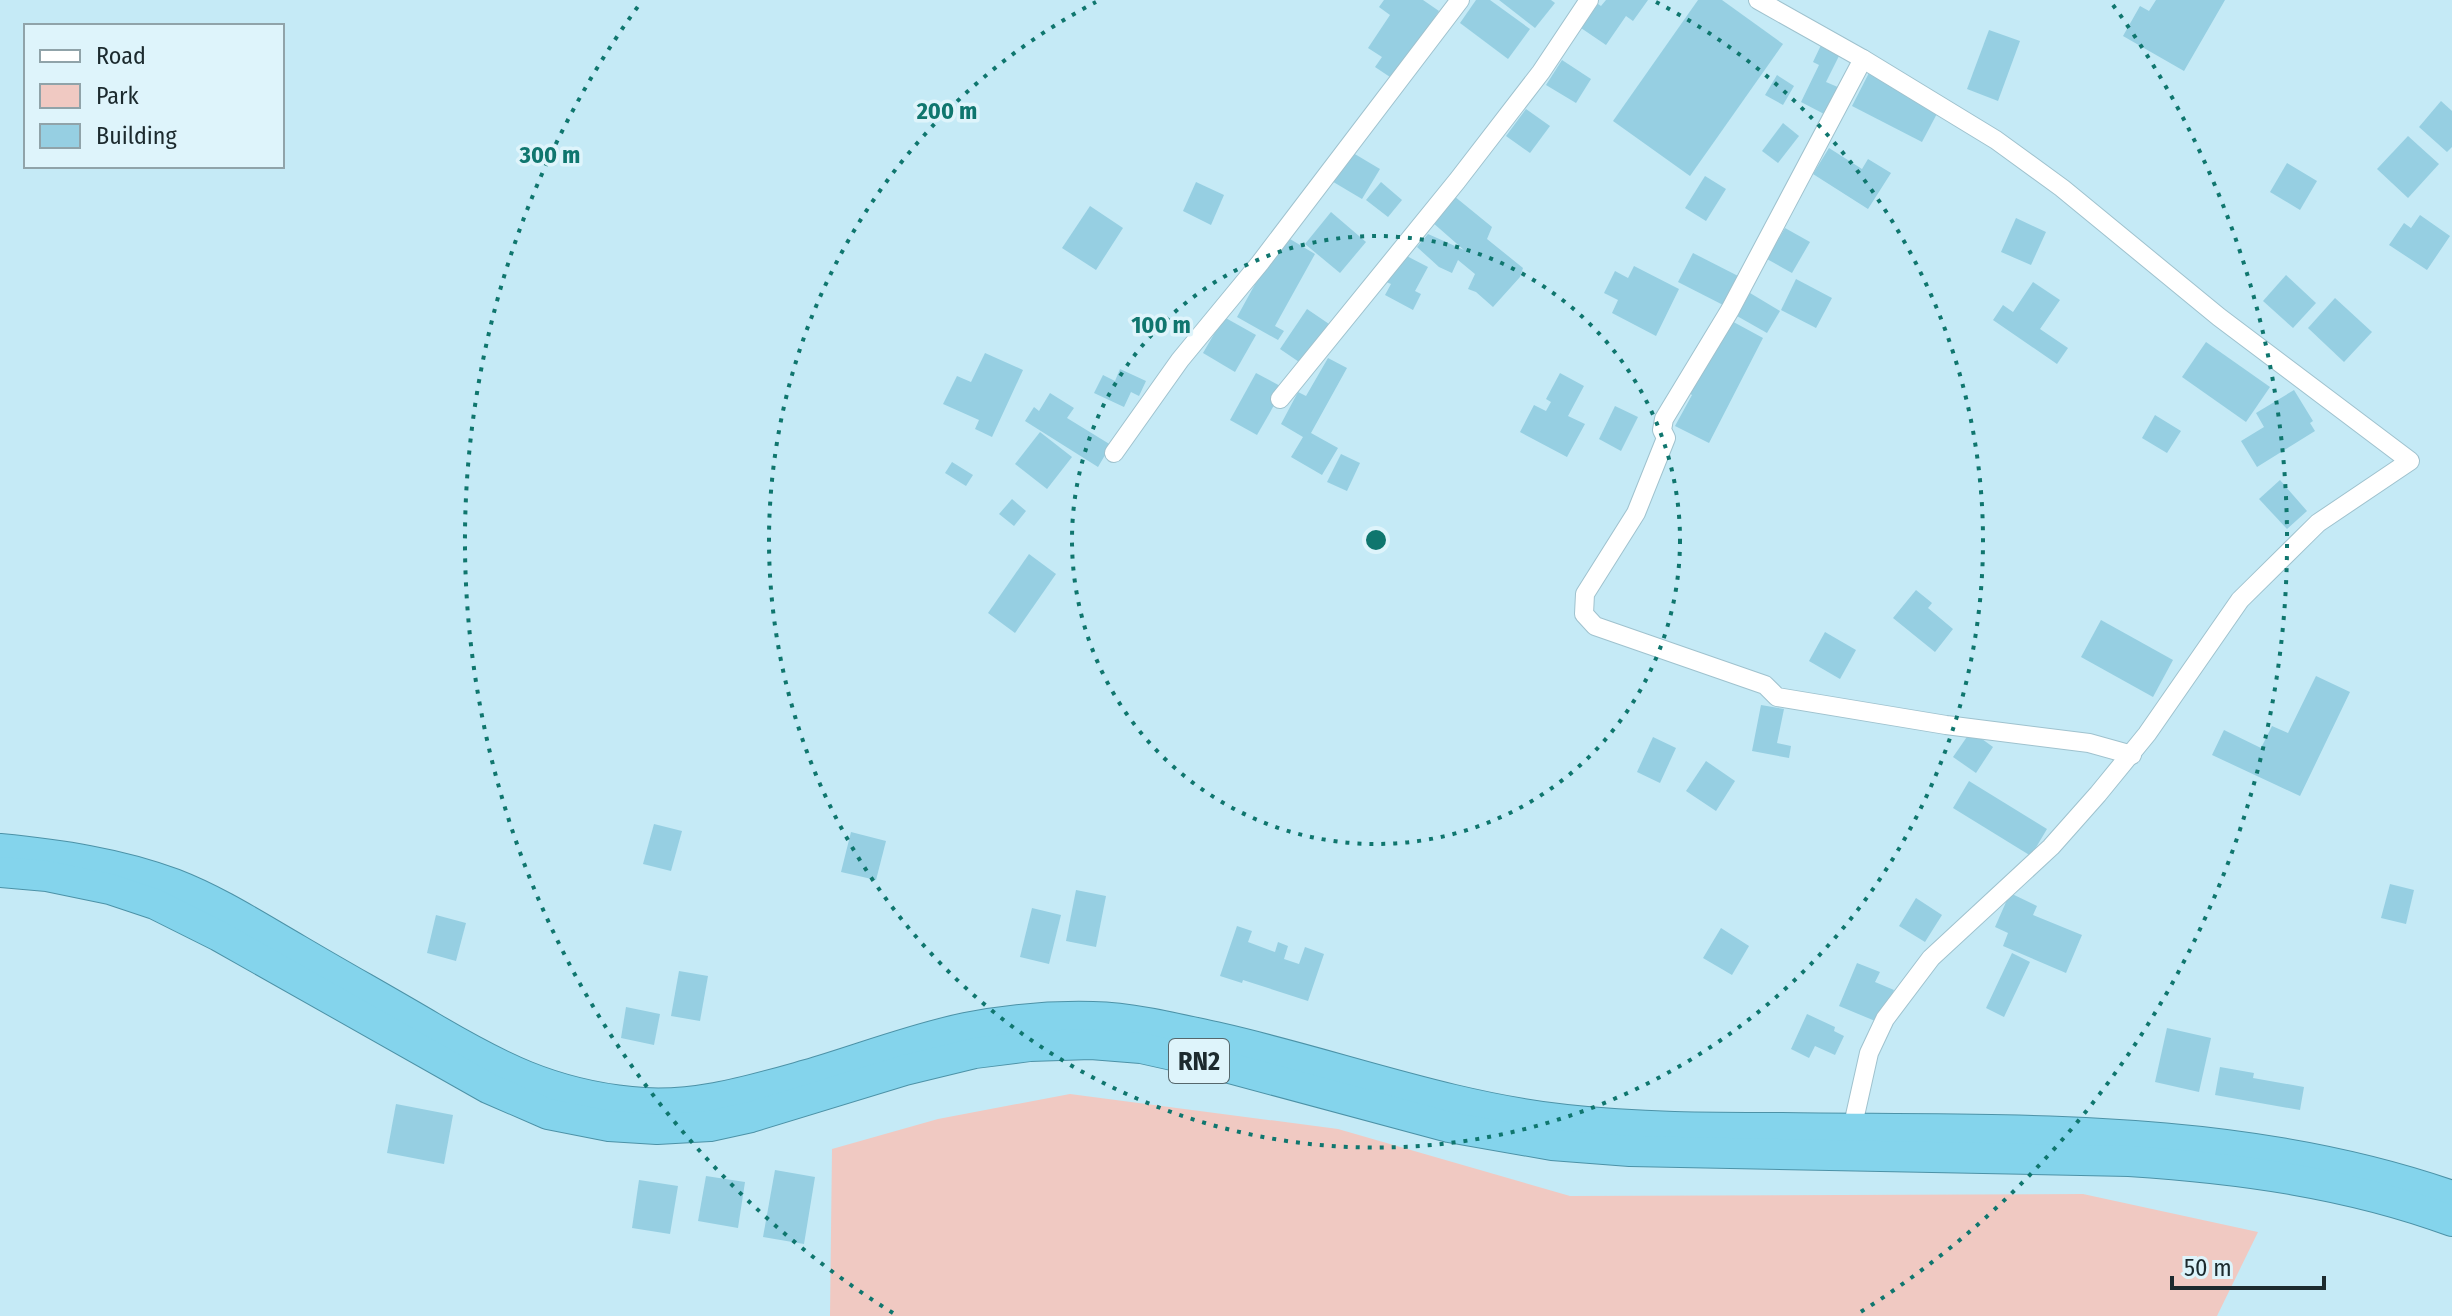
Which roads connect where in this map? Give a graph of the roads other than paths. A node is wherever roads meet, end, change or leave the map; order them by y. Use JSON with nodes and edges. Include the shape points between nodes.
{"nodes":[{"id":1,"x":1460,"y":0,"type":"edge"},
{"id":2,"x":1589,"y":0,"type":"edge"},
{"id":3,"x":1758,"y":0,"type":"edge"},
{"id":4,"x":1863,"y":59,"type":"junction"},
{"id":5,"x":1280,"y":399,"type":"dead end"},
{"id":6,"x":1114,"y":453,"type":"dead end"},
{"id":7,"x":2132,"y":755,"type":"junction"},
{"id":8,"x":0,"y":849,"type":"edge"},
{"id":9,"x":0,"y":872,"type":"edge"},
{"id":10,"x":1852,"y":1129,"type":"junction"},
{"id":11,"x":2452,"y":1196,"type":"edge"},
{"id":12,"x":2452,"y":1221,"type":"edge"}],
"edges":[{"from":1,"to":6,"type":"street"},
{"from":2,"to":5,"type":"street","via":[[1495,132]]},
{"from":3,"to":4,"type":"street"},
{"from":4,"to":7,"type":"street","via":[[2040,172],[2219,317],[2410,461],[2318,523],[2240,600]]},
{"from":4,"to":7,"type":"street","via":[[1730,310],[1664,419],[1666,438],[1659,459],[1636,513],[1585,594],[1584,614],[1595,626],[1765,685],[1777,697],[2089,743]]},
{"from":7,"to":10,"type":"street","via":[[2051,847],[1931,958],[1911,984],[1885,1019],[1869,1053]]},
{"from":8,"to":10,"type":"highway","number":"RN2","via":[[114,865],[175,885],[231,911],[492,1063],[590,1097],[640,1104],[733,1096],[966,1028],[1095,1017],[1263,1048],[1452,1099],[1559,1120],[1633,1127]]},
{"from":9,"to":12,"type":"highway","number":"RN2","via":[[110,889],[155,904],[488,1088],[548,1114],[609,1126],[710,1126],[975,1053],[1091,1044],[1141,1048],[1449,1127],[1552,1145],[2192,1165],[2328,1186]]},
{"from":10,"to":11,"type":"highway","number":"RN2","via":[[2213,1141],[2378,1173]]}]}
